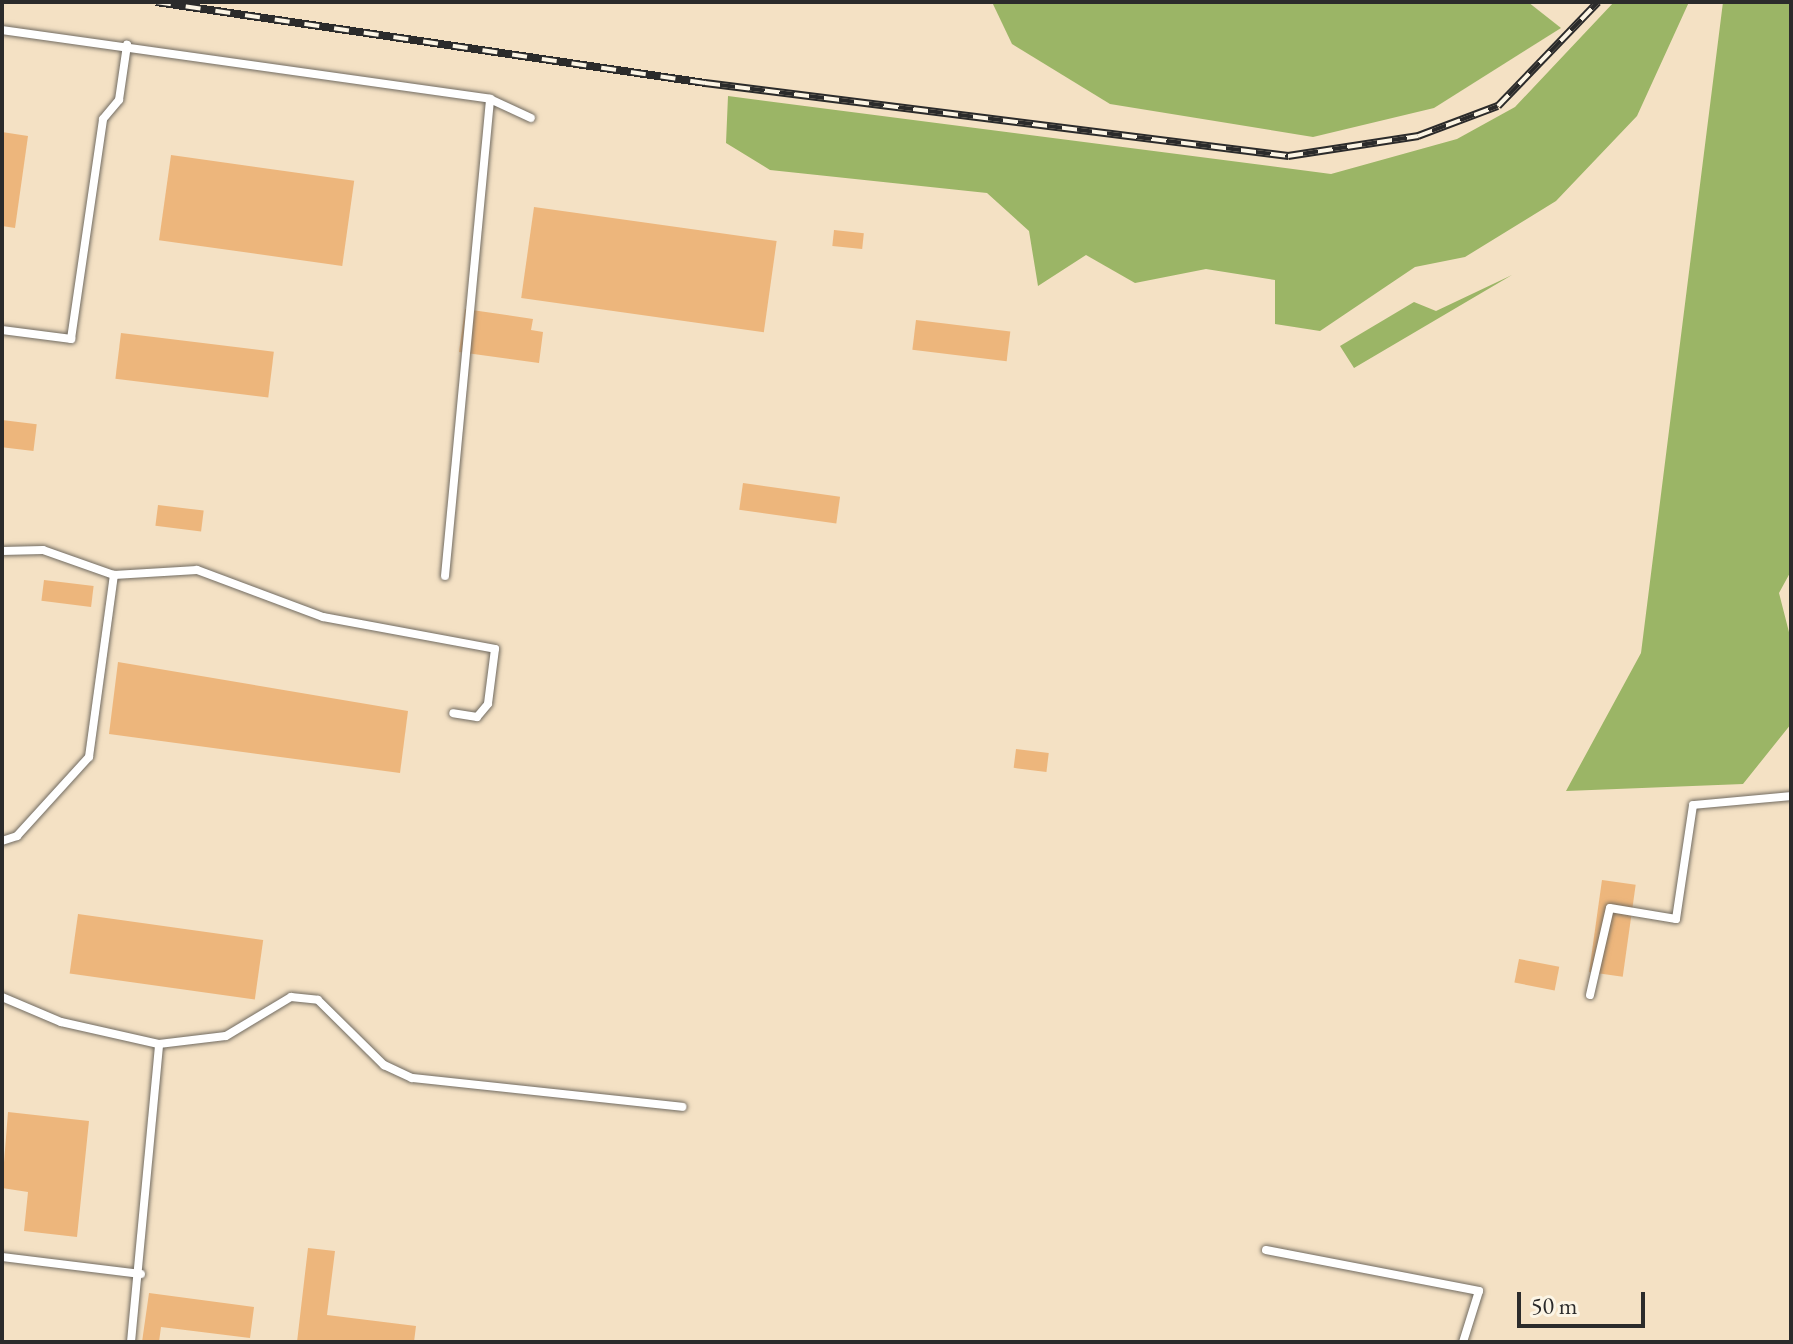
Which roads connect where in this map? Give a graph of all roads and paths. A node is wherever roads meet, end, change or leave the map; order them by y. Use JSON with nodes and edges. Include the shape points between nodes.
{"nodes":[{"id":1,"x":2,"y":30,"type":"edge"},
{"id":2,"x":127,"y":45,"type":"junction"},
{"id":3,"x":490,"y":99,"type":"junction"},
{"id":4,"x":531,"y":118,"type":"dead end"},
{"id":5,"x":2,"y":330,"type":"edge"},
{"id":6,"x":2,"y":551,"type":"edge"},
{"id":7,"x":114,"y":575,"type":"junction"},
{"id":8,"x":445,"y":576,"type":"dead end"},
{"id":9,"x":453,"y":713,"type":"dead end"},
{"id":10,"x":1791,"y":796,"type":"edge"},
{"id":11,"x":2,"y":841,"type":"edge"},
{"id":12,"x":1590,"y":995,"type":"dead end"},
{"id":13,"x":2,"y":997,"type":"edge"},
{"id":14,"x":159,"y":1044,"type":"junction"},
{"id":15,"x":682,"y":1107,"type":"dead end"},
{"id":16,"x":1266,"y":1250,"type":"dead end"},
{"id":17,"x":2,"y":1257,"type":"edge"},
{"id":18,"x":141,"y":1274,"type":"junction"},
{"id":19,"x":131,"y":1342,"type":"edge"},
{"id":20,"x":1463,"y":1342,"type":"edge"}],
"edges":[{"from":1,"to":2,"type":"lane"},
{"from":2,"to":3,"type":"lane"},
{"from":2,"to":5,"type":"lane","via":[[119,100],[103,119],[71,339]]},
{"from":3,"to":4,"type":"lane"},
{"from":3,"to":8,"type":"lane"},
{"from":6,"to":7,"type":"lane","via":[[43,550]]},
{"from":7,"to":9,"type":"lane","via":[[197,570],[323,617],[495,649],[488,704],[477,717]]},
{"from":7,"to":11,"type":"lane","via":[[89,757],[17,836]]},
{"from":10,"to":12,"type":"lane","via":[[1693,805],[1676,919],[1610,908]]},
{"from":13,"to":14,"type":"lane","via":[[61,1022]]},
{"from":14,"to":15,"type":"lane","via":[[226,1036],[291,997],[318,1000],[384,1065],[412,1078]]},
{"from":14,"to":18,"type":"lane"},
{"from":16,"to":20,"type":"lane","via":[[1479,1291]]},
{"from":17,"to":18,"type":"lane"},
{"from":18,"to":19,"type":"lane"}]}
